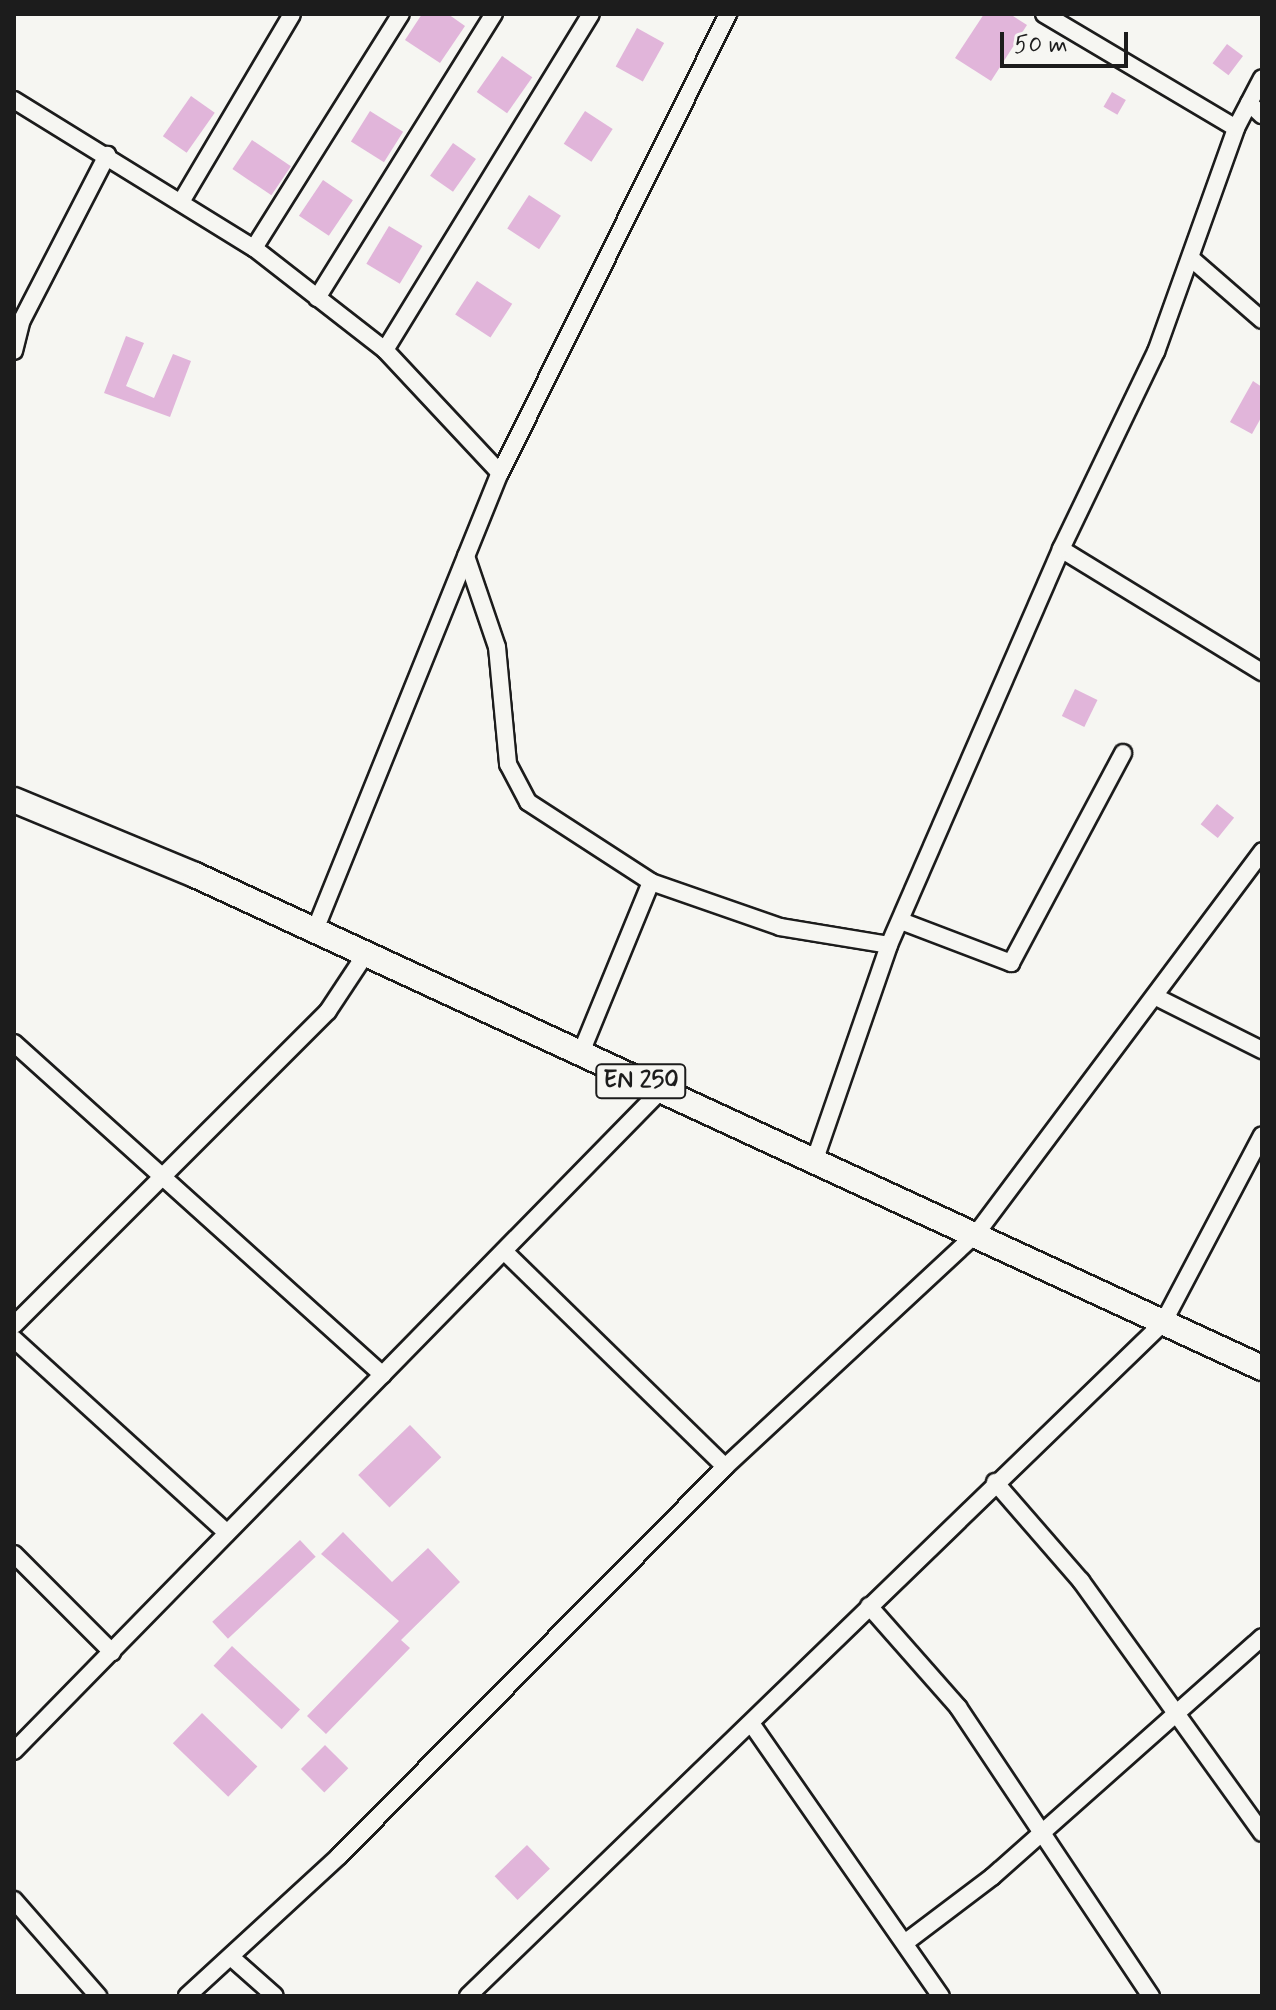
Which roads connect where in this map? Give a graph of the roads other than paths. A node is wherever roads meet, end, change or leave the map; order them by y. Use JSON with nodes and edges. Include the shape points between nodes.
{"nodes":[{"id":1,"x":292,"y":14,"type":"edge"},
{"id":2,"x":401,"y":14,"type":"edge"},
{"id":3,"x":494,"y":14,"type":"edge"},
{"id":4,"x":591,"y":14,"type":"edge"},
{"id":5,"x":728,"y":14,"type":"edge"},
{"id":6,"x":1044,"y":14,"type":"edge"},
{"id":7,"x":1262,"y":78,"type":"edge"},
{"id":8,"x":14,"y":100,"type":"edge"},
{"id":9,"x":1256,"y":109,"type":"edge"},
{"id":10,"x":1236,"y":128,"type":"junction"},
{"id":11,"x":107,"y":155,"type":"junction"},
{"id":12,"x":181,"y":202,"type":"junction"},
{"id":13,"x":254,"y":248,"type":"junction"},
{"id":14,"x":1193,"y":260,"type":"junction"},
{"id":15,"x":317,"y":298,"type":"junction"},
{"id":16,"x":1262,"y":320,"type":"edge"},
{"id":17,"x":385,"y":350,"type":"junction"},
{"id":18,"x":14,"y":351,"type":"edge"},
{"id":19,"x":500,"y":473,"type":"junction"},
{"id":20,"x":1061,"y":549,"type":"junction"},
{"id":21,"x":466,"y":556,"type":"junction"},
{"id":22,"x":1262,"y":672,"type":"edge"},
{"id":23,"x":1123,"y":753,"type":"dead end"},
{"id":24,"x":17,"y":803,"type":"edge"},
{"id":25,"x":1259,"y":862,"type":"edge"},
{"id":26,"x":651,"y":882,"type":"junction"},
{"id":27,"x":901,"y":921,"type":"junction"},
{"id":28,"x":315,"y":930,"type":"junction"},
{"id":29,"x":889,"y":945,"type":"junction"},
{"id":30,"x":365,"y":955,"type":"junction"},
{"id":31,"x":1156,"y":997,"type":"junction"},
{"id":32,"x":14,"y":1043,"type":"edge"},
{"id":33,"x":1262,"y":1050,"type":"edge"},
{"id":34,"x":580,"y":1055,"type":"junction"},
{"id":35,"x":662,"y":1089,"type":"junction"},
{"id":36,"x":1262,"y":1135,"type":"edge"},
{"id":37,"x":815,"y":1159,"type":"junction"},
{"id":38,"x":169,"y":1175,"type":"junction"},
{"id":39,"x":976,"y":1234,"type":"junction"},
{"id":40,"x":504,"y":1251,"type":"junction"},
{"id":41,"x":1163,"y":1323,"type":"junction"},
{"id":42,"x":14,"y":1325,"type":"edge"},
{"id":43,"x":14,"y":1339,"type":"edge"},
{"id":44,"x":1262,"y":1368,"type":"edge"},
{"id":45,"x":383,"y":1375,"type":"junction"},
{"id":46,"x":725,"y":1467,"type":"junction"},
{"id":47,"x":995,"y":1482,"type":"junction"},
{"id":48,"x":227,"y":1533,"type":"junction"},
{"id":49,"x":14,"y":1554,"type":"edge"},
{"id":50,"x":869,"y":1606,"type":"junction"},
{"id":51,"x":1262,"y":1637,"type":"edge"},
{"id":52,"x":112,"y":1652,"type":"junction"},
{"id":53,"x":1174,"y":1713,"type":"junction"},
{"id":54,"x":753,"y":1726,"type":"junction"},
{"id":55,"x":14,"y":1751,"type":"edge"},
{"id":56,"x":1044,"y":1830,"type":"junction"},
{"id":57,"x":1262,"y":1833,"type":"edge"},
{"id":58,"x":14,"y":1900,"type":"edge"},
{"id":59,"x":906,"y":1942,"type":"junction"},
{"id":60,"x":232,"y":1958,"type":"junction"},
{"id":61,"x":98,"y":1996,"type":"edge"},
{"id":62,"x":187,"y":1996,"type":"edge"},
{"id":63,"x":275,"y":1996,"type":"edge"},
{"id":64,"x":468,"y":1996,"type":"edge"},
{"id":65,"x":941,"y":1996,"type":"edge"},
{"id":66,"x":1151,"y":1996,"type":"edge"}],
"edges":[{"from":1,"to":12,"type":"street"},
{"from":2,"to":13,"type":"street"},
{"from":3,"to":15,"type":"street"},
{"from":4,"to":17,"type":"street"},
{"from":5,"to":19,"type":"street"},
{"from":6,"to":10,"type":"street"},
{"from":7,"to":9,"type":"street"},
{"from":8,"to":11,"type":"street"},
{"from":9,"to":10,"type":"street"},
{"from":10,"to":14,"type":"street"},
{"from":11,"to":12,"type":"street"},
{"from":11,"to":18,"type":"street","via":[[28,309]]},
{"from":12,"to":13,"type":"street"},
{"from":13,"to":15,"type":"street"},
{"from":14,"to":16,"type":"street"},
{"from":14,"to":20,"type":"street"},
{"from":15,"to":17,"type":"street"},
{"from":17,"to":19,"type":"street"},
{"from":19,"to":21,"type":"street"},
{"from":20,"to":22,"type":"street"},
{"from":20,"to":27,"type":"street"},
{"from":21,"to":26,"type":"street","via":[[497,647],[508,764],[528,802]]},
{"from":21,"to":28,"type":"street"},
{"from":23,"to":27,"type":"street","via":[[1011,963]]},
{"from":24,"to":28,"type":"main road","number":"EN 250"},
{"from":25,"to":31,"type":"street"},
{"from":26,"to":29,"type":"street","via":[[780,927]]},
{"from":26,"to":34,"type":"street"},
{"from":27,"to":29,"type":"street"},
{"from":28,"to":30,"type":"main road","number":"EN 250"},
{"from":29,"to":37,"type":"street"},
{"from":30,"to":34,"type":"main road","number":"EN 250"},
{"from":30,"to":38,"type":"street","via":[[328,1011]]},
{"from":31,"to":33,"type":"street"},
{"from":31,"to":39,"type":"street"},
{"from":32,"to":38,"type":"street"},
{"from":34,"to":35,"type":"main road","number":"EN 250"},
{"from":35,"to":37,"type":"main road","number":"EN 250"},
{"from":35,"to":40,"type":"street"},
{"from":36,"to":41,"type":"street"},
{"from":37,"to":39,"type":"main road","number":"EN 250"},
{"from":38,"to":42,"type":"street"},
{"from":38,"to":45,"type":"street"},
{"from":39,"to":41,"type":"main road","number":"EN 250"},
{"from":39,"to":46,"type":"street"},
{"from":40,"to":45,"type":"street"},
{"from":40,"to":46,"type":"street"},
{"from":41,"to":44,"type":"main road","number":"EN 250"},
{"from":41,"to":47,"type":"street"},
{"from":43,"to":48,"type":"street"},
{"from":45,"to":48,"type":"street"},
{"from":46,"to":60,"type":"street"},
{"from":47,"to":50,"type":"street"},
{"from":47,"to":53,"type":"street","via":[[1081,1581]]},
{"from":48,"to":52,"type":"street"},
{"from":49,"to":52,"type":"street"},
{"from":50,"to":54,"type":"street"},
{"from":50,"to":56,"type":"street","via":[[958,1707]]},
{"from":51,"to":53,"type":"street"},
{"from":52,"to":55,"type":"street"},
{"from":53,"to":56,"type":"street"},
{"from":53,"to":57,"type":"street"},
{"from":54,"to":59,"type":"street"},
{"from":54,"to":64,"type":"street"},
{"from":56,"to":59,"type":"street"},
{"from":56,"to":66,"type":"street"},
{"from":58,"to":61,"type":"street"},
{"from":59,"to":65,"type":"street"},
{"from":60,"to":62,"type":"street"},
{"from":60,"to":63,"type":"street"}]}
